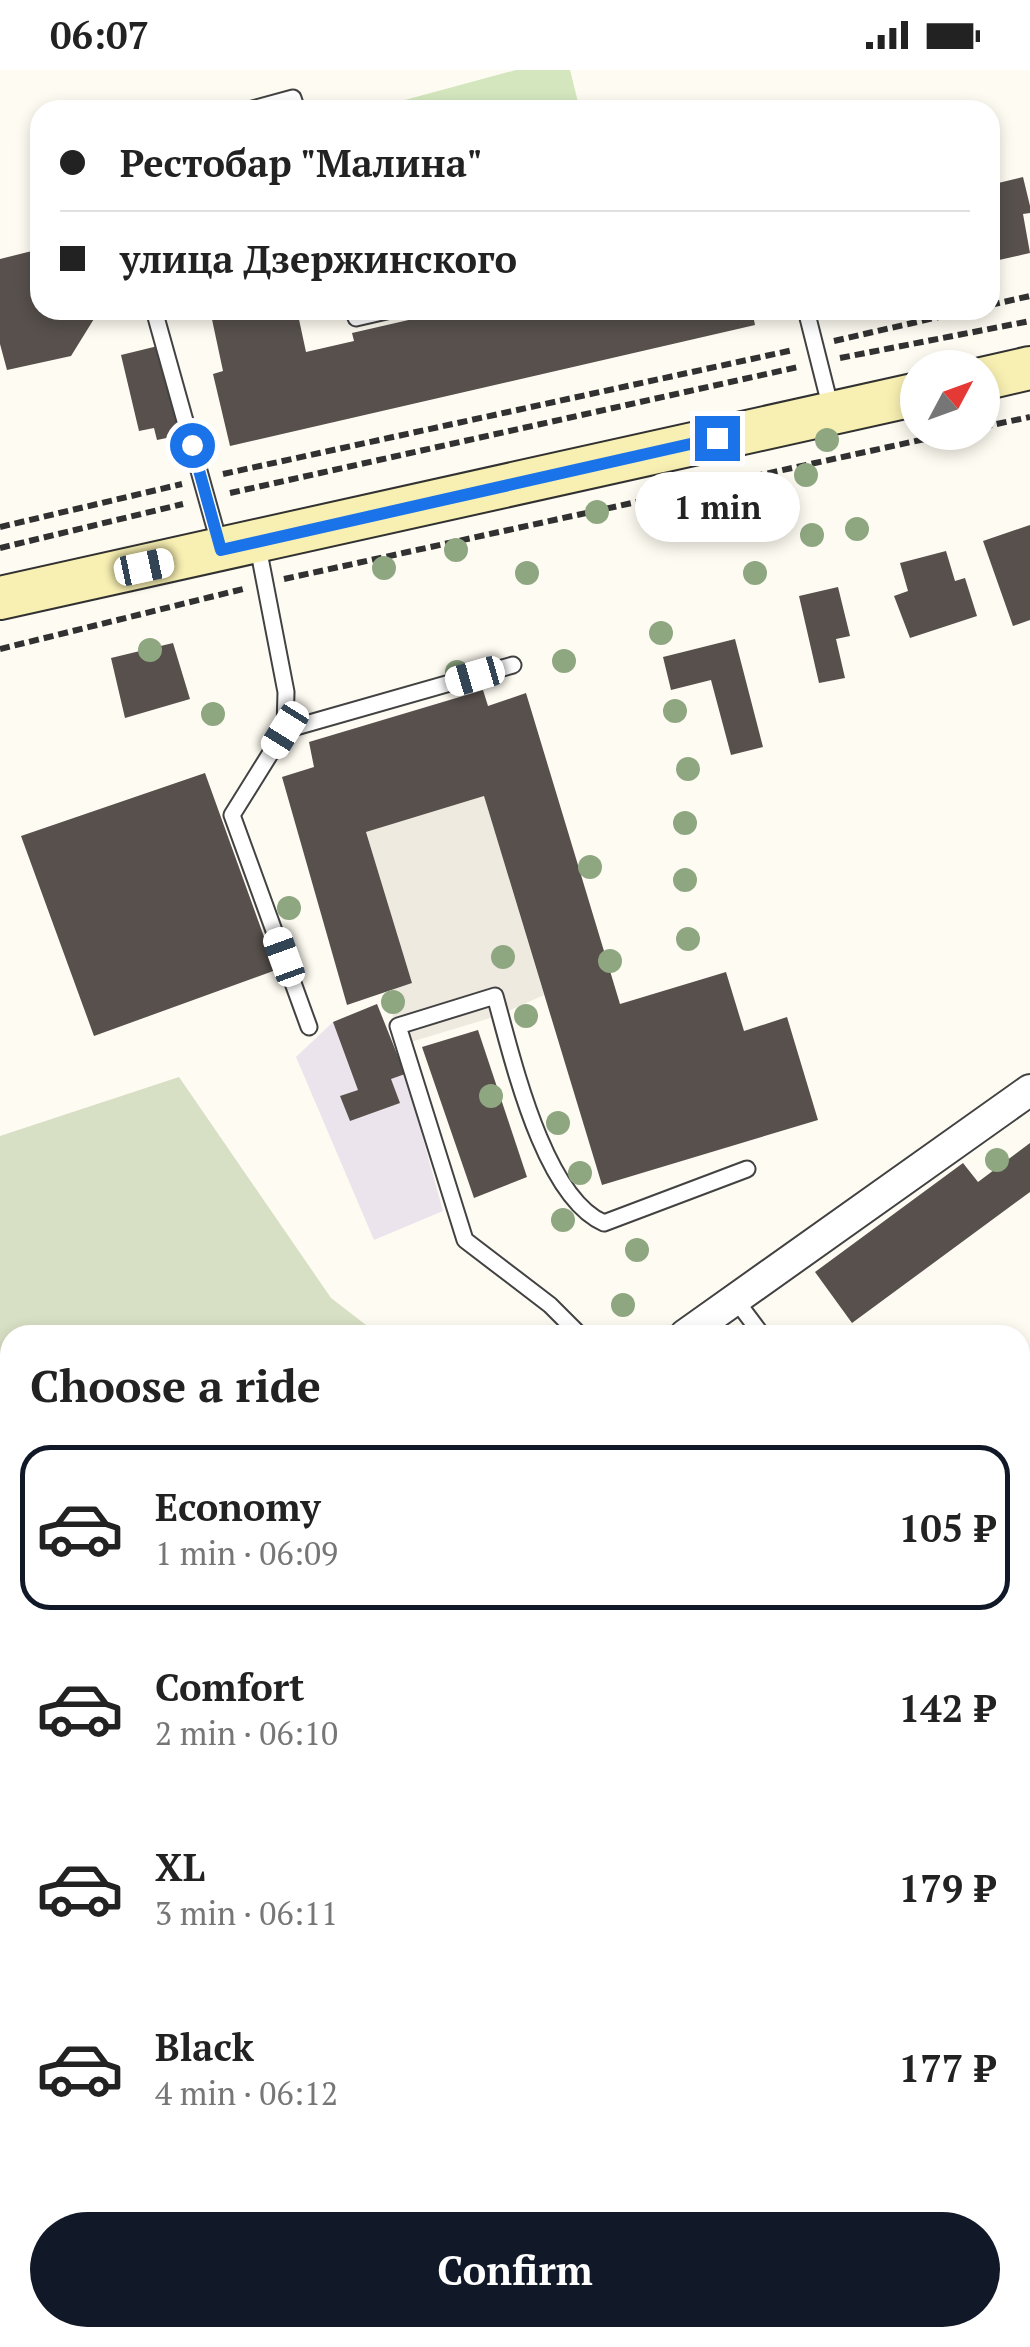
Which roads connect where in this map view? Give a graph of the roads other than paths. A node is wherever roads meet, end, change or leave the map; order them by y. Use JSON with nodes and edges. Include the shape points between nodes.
{"nodes":[{"id":1,"x":157,"y":320,"type":"edge"},
{"id":2,"x":808,"y":320,"type":"edge"},
{"id":3,"x":1030,"y":368,"type":"edge"},
{"id":4,"x":1000,"y":375,"type":"edge"},
{"id":5,"x":900,"y":398,"type":"edge"},
{"id":6,"x":832,"y":413,"type":"junction"},
{"id":7,"x":239,"y":546,"type":"junction"},
{"id":8,"x":0,"y":598,"type":"edge"},
{"id":9,"x":513,"y":665,"type":"dead end"},
{"id":10,"x":285,"y":730,"type":"junction"},
{"id":11,"x":309,"y":1028,"type":"dead end"},
{"id":12,"x":1030,"y":1090,"type":"edge"},
{"id":13,"x":748,"y":1169,"type":"dead end"},
{"id":14,"x":735,"y":1299,"type":"junction"},
{"id":15,"x":570,"y":1325,"type":"edge"},
{"id":16,"x":699,"y":1325,"type":"edge"},
{"id":17,"x":754,"y":1325,"type":"edge"}],
"edges":[{"from":1,"to":7,"type":"lane","via":[[208,498]]},
{"from":2,"to":6,"type":"lane"},
{"from":3,"to":4,"type":"main road"},
{"from":5,"to":6,"type":"main road"},
{"from":6,"to":7,"type":"main road"},
{"from":7,"to":8,"type":"main road"},
{"from":7,"to":10,"type":"lane","via":[[265,584],[286,692]]},
{"from":9,"to":10,"type":"lane"},
{"from":10,"to":11,"type":"lane","via":[[232,815]]},
{"from":12,"to":14,"type":"street"},
{"from":13,"to":15,"type":"lane","via":[[604,1223],[588,1216],[541,1150],[494,996],[398,1026],[466,1240]]},
{"from":14,"to":16,"type":"street"},
{"from":14,"to":17,"type":"lane"}]}
